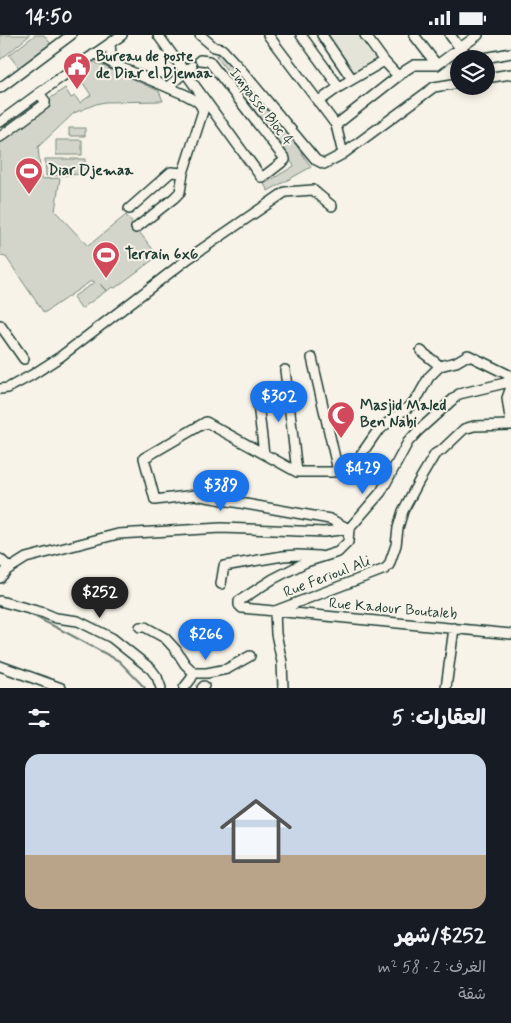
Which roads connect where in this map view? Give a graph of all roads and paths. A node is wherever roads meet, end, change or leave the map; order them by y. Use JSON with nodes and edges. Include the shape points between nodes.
{"nodes":[{"id":1,"x":71,"y":35,"type":"edge"},
{"id":2,"x":122,"y":35,"type":"edge"},
{"id":3,"x":158,"y":35,"type":"edge"},
{"id":4,"x":200,"y":35,"type":"edge"},
{"id":5,"x":268,"y":35,"type":"edge"},
{"id":6,"x":301,"y":35,"type":"edge"},
{"id":7,"x":322,"y":35,"type":"edge"},
{"id":8,"x":365,"y":35,"type":"edge"},
{"id":9,"x":414,"y":35,"type":"edge"},
{"id":10,"x":450,"y":35,"type":"edge"},
{"id":11,"x":478,"y":35,"type":"edge"},
{"id":12,"x":110,"y":43,"type":"junction"},
{"id":13,"x":214,"y":47,"type":"junction"},
{"id":14,"x":458,"y":49,"type":"junction"},
{"id":15,"x":95,"y":53,"type":"junction"},
{"id":16,"x":511,"y":53,"type":"edge"},
{"id":17,"x":495,"y":56,"type":"edge"},
{"id":18,"x":384,"y":61,"type":"junction"},
{"id":19,"x":116,"y":65,"type":"junction"},
{"id":20,"x":437,"y":65,"type":"junction"},
{"id":21,"x":192,"y":66,"type":"dead end"},
{"id":22,"x":185,"y":73,"type":"junction"},
{"id":23,"x":511,"y":74,"type":"edge"},
{"id":24,"x":398,"y":76,"type":"junction"},
{"id":25,"x":495,"y":77,"type":"edge"},
{"id":26,"x":352,"y":79,"type":"junction"},
{"id":27,"x":450,"y":84,"type":"edge"},
{"id":28,"x":0,"y":87,"type":"edge"},
{"id":29,"x":339,"y":87,"type":"junction"},
{"id":30,"x":169,"y":88,"type":"junction"},
{"id":31,"x":196,"y":88,"type":"junction"},
{"id":32,"x":39,"y":93,"type":"junction"},
{"id":33,"x":186,"y":95,"type":"junction"},
{"id":34,"x":318,"y":102,"type":"junction"},
{"id":35,"x":0,"y":122,"type":"edge"},
{"id":36,"x":336,"y":125,"type":"junction"},
{"id":37,"x":0,"y":137,"type":"edge"},
{"id":38,"x":343,"y":154,"type":"junction"},
{"id":39,"x":183,"y":173,"type":"junction"},
{"id":40,"x":332,"y":207,"type":"dead end"},
{"id":41,"x":128,"y":209,"type":"dead end"},
{"id":42,"x":136,"y":228,"type":"dead end"},
{"id":43,"x":0,"y":325,"type":"edge"},
{"id":44,"x":421,"y":351,"type":"dead end"},
{"id":45,"x":312,"y":357,"type":"dead end"},
{"id":46,"x":24,"y":359,"type":"dead end"},
{"id":47,"x":440,"y":366,"type":"junction"},
{"id":48,"x":285,"y":370,"type":"dead end"},
{"id":49,"x":511,"y":378,"type":"edge"},
{"id":50,"x":511,"y":387,"type":"edge"},
{"id":51,"x":0,"y":389,"type":"edge"},
{"id":52,"x":257,"y":396,"type":"dead end"},
{"id":53,"x":511,"y":425,"type":"edge"},
{"id":54,"x":264,"y":454,"type":"junction"},
{"id":55,"x":338,"y":471,"type":"junction"},
{"id":56,"x":297,"y":472,"type":"junction"},
{"id":57,"x":349,"y":529,"type":"junction"},
{"id":58,"x":325,"y":557,"type":"junction"},
{"id":59,"x":0,"y":559,"type":"edge"},
{"id":60,"x":10,"y":568,"type":"junction"},
{"id":61,"x":0,"y":578,"type":"edge"},
{"id":62,"x":220,"y":584,"type":"dead end"},
{"id":63,"x":0,"y":601,"type":"edge"},
{"id":64,"x":275,"y":611,"type":"junction"},
{"id":65,"x":140,"y":627,"type":"dead end"},
{"id":66,"x":454,"y":628,"type":"junction"},
{"id":67,"x":511,"y":634,"type":"edge"},
{"id":68,"x":250,"y":656,"type":"dead end"},
{"id":69,"x":0,"y":666,"type":"edge"},
{"id":70,"x":194,"y":673,"type":"junction"},
{"id":71,"x":62,"y":688,"type":"edge"},
{"id":72,"x":161,"y":688,"type":"edge"},
{"id":73,"x":184,"y":688,"type":"edge"},
{"id":74,"x":283,"y":688,"type":"edge"},
{"id":75,"x":446,"y":688,"type":"edge"}],
"edges":[{"from":1,"to":28,"type":"street"},
{"from":2,"to":12,"type":"street"},
{"from":3,"to":22,"type":"street"},
{"from":4,"to":13,"type":"street"},
{"from":5,"to":34,"type":"street"},
{"from":6,"to":29,"type":"street"},
{"from":7,"to":26,"type":"street"},
{"from":8,"to":18,"type":"street"},
{"from":9,"to":20,"type":"street"},
{"from":10,"to":14,"type":"street"},
{"from":11,"to":14,"type":"street"},
{"from":12,"to":15,"type":"street"},
{"from":12,"to":19,"type":"street"},
{"from":13,"to":31,"type":"street","name":"Impasse Bloc 4","via":[[200,60],[209,61],[285,160],[262,177]]},
{"from":13,"to":38,"type":"street","via":[[222,49],[244,73],[316,160],[324,164]]},
{"from":14,"to":20,"type":"street"},
{"from":15,"to":19,"type":"street"},
{"from":15,"to":32,"type":"street"},
{"from":16,"to":17,"type":"street"},
{"from":18,"to":24,"type":"street"},
{"from":18,"to":26,"type":"street"},
{"from":19,"to":30,"type":"street"},
{"from":20,"to":24,"type":"street","via":[[414,65]]},
{"from":21,"to":22,"type":"street"},
{"from":22,"to":30,"type":"street"},
{"from":22,"to":31,"type":"street"},
{"from":23,"to":25,"type":"street"},
{"from":24,"to":36,"type":"street"},
{"from":26,"to":29,"type":"street"},
{"from":27,"to":38,"type":"street","via":[[434,87]]},
{"from":29,"to":34,"type":"street"},
{"from":30,"to":33,"type":"street"},
{"from":31,"to":33,"type":"street"},
{"from":32,"to":35,"type":"street"},
{"from":32,"to":37,"type":"street","via":[[44,105]]},
{"from":33,"to":39,"type":"street","via":[[197,101],[203,111]]},
{"from":34,"to":36,"type":"street"},
{"from":36,"to":38,"type":"street"},
{"from":39,"to":41,"type":"street","via":[[171,172]]},
{"from":39,"to":42,"type":"street","via":[[180,192]]},
{"from":40,"to":51,"type":"street","via":[[313,190],[284,192],[189,258],[60,357],[8,388]]},
{"from":43,"to":46,"type":"street"},
{"from":44,"to":47,"type":"street"},
{"from":45,"to":55,"type":"street"},
{"from":47,"to":49,"type":"street","via":[[468,355]]},
{"from":47,"to":55,"type":"street","via":[[410,406],[376,433],[358,459]]},
{"from":48,"to":56,"type":"street"},
{"from":49,"to":57,"type":"street","via":[[505,383],[459,394],[418,431],[408,442],[381,492]]},
{"from":50,"to":53,"type":"street","via":[[507,398]]},
{"from":52,"to":54,"type":"street"},
{"from":53,"to":64,"type":"street","name":"Rue Ferioul Ali","via":[[464,429],[435,454],[403,511],[396,545],[385,569]]},
{"from":54,"to":56,"type":"street"},
{"from":54,"to":57,"type":"street","via":[[206,422],[144,458],[155,500],[195,495],[330,519]]},
{"from":55,"to":56,"type":"street"},
{"from":57,"to":58,"type":"street","via":[[348,542],[338,552]]},
{"from":57,"to":60,"type":"street","via":[[324,532],[221,528],[118,534],[26,558]]},
{"from":58,"to":62,"type":"street","via":[[291,555],[224,566]]},
{"from":58,"to":64,"type":"street","name":"Rue Kadour Boutaleb","via":[[306,562],[239,601],[242,608]]},
{"from":59,"to":60,"type":"street"},
{"from":60,"to":61,"type":"street"},
{"from":63,"to":72,"type":"street","via":[[56,618],[78,621],[112,638],[151,669]]},
{"from":64,"to":66,"type":"street","name":"Rue Kadour Boutaleb"},
{"from":64,"to":74,"type":"street"},
{"from":65,"to":70,"type":"street","via":[[165,638]]},
{"from":66,"to":67,"type":"street","name":"Rue Kadour Boutaleb"},
{"from":66,"to":75,"type":"street"},
{"from":68,"to":70,"type":"street","via":[[227,669]]},
{"from":69,"to":71,"type":"street"},
{"from":70,"to":73,"type":"street"}]}
